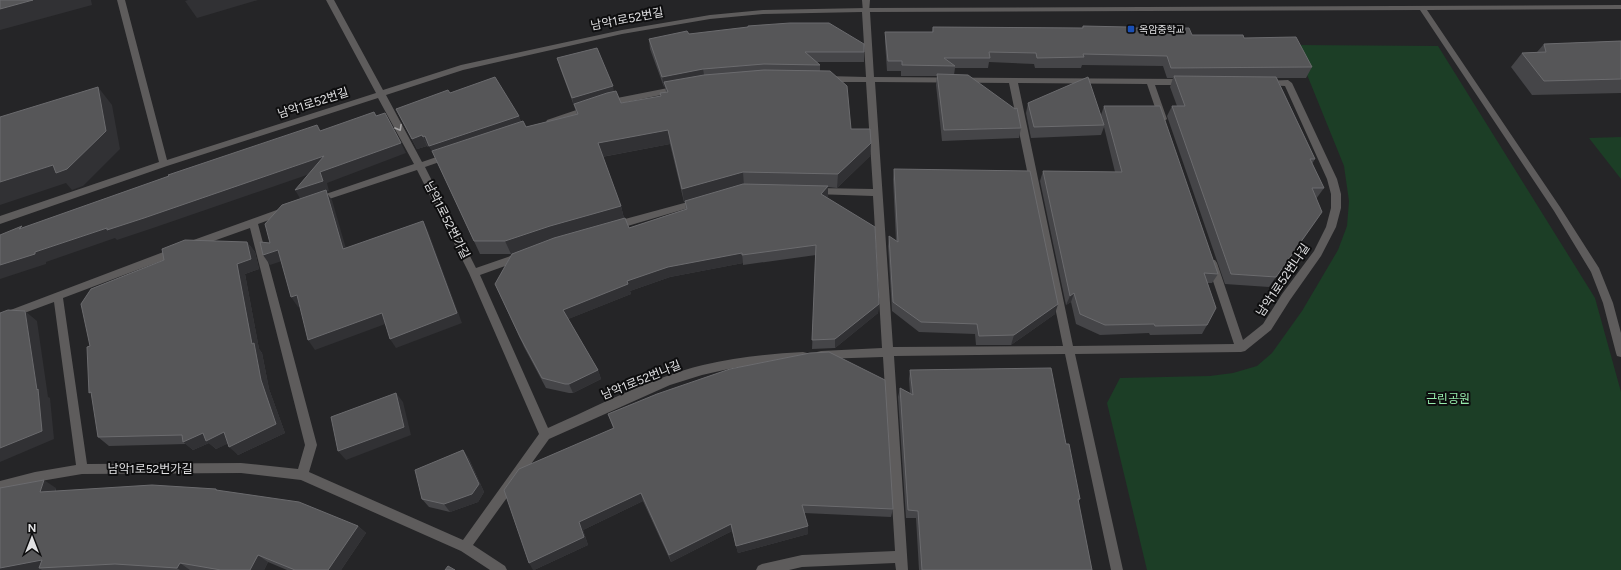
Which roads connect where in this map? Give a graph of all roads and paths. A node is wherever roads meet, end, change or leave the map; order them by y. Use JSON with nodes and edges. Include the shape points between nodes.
{"nodes":[{"id":1,"x":121,"y":0,"type":"edge"},
{"id":2,"x":330,"y":0,"type":"edge"},
{"id":3,"x":866,"y":5,"type":"edge"},
{"id":4,"x":1621,"y":7,"type":"edge"},
{"id":5,"x":1422,"y":8,"type":"junction"},
{"id":6,"x":818,"y":79,"type":"edge"},
{"id":7,"x":870,"y":79,"type":"junction"},
{"id":8,"x":1013,"y":81,"type":"junction"},
{"id":9,"x":1150,"y":82,"type":"junction"},
{"id":10,"x":1196,"y":82,"type":"edge"},
{"id":11,"x":1258,"y":83,"type":"edge"},
{"id":12,"x":690,"y":86,"type":"edge"},
{"id":13,"x":380,"y":94,"type":"junction"},
{"id":14,"x":541,"y":125,"type":"edge"},
{"id":15,"x":1165,"y":126,"type":"edge"},
{"id":16,"x":457,"y":153,"type":"edge"},
{"id":17,"x":164,"y":164,"type":"junction"},
{"id":18,"x":420,"y":165,"type":"junction"},
{"id":19,"x":806,"y":191,"type":"edge"},
{"id":20,"x":877,"y":193,"type":"junction"},
{"id":21,"x":707,"y":200,"type":"edge"},
{"id":22,"x":306,"y":204,"type":"edge"},
{"id":23,"x":291,"y":209,"type":"edge"},
{"id":24,"x":0,"y":220,"type":"edge"},
{"id":25,"x":253,"y":222,"type":"junction"},
{"id":26,"x":605,"y":229,"type":"edge"},
{"id":27,"x":1208,"y":252,"type":"edge"},
{"id":28,"x":525,"y":254,"type":"edge"},
{"id":29,"x":474,"y":273,"type":"junction"},
{"id":30,"x":58,"y":296,"type":"junction"},
{"id":31,"x":0,"y":318,"type":"edge"},
{"id":32,"x":1241,"y":348,"type":"junction"},
{"id":33,"x":1070,"y":350,"type":"junction"},
{"id":34,"x":888,"y":352,"type":"junction"},
{"id":35,"x":1621,"y":353,"type":"edge"},
{"id":36,"x":545,"y":435,"type":"junction"},
{"id":37,"x":82,"y":469,"type":"junction"},
{"id":38,"x":302,"y":475,"type":"junction"},
{"id":39,"x":0,"y":486,"type":"edge"},
{"id":40,"x":465,"y":546,"type":"junction"},
{"id":41,"x":901,"y":556,"type":"junction"},
{"id":42,"x":501,"y":570,"type":"edge"},
{"id":43,"x":762,"y":570,"type":"edge"},
{"id":44,"x":902,"y":570,"type":"edge"},
{"id":45,"x":1117,"y":570,"type":"edge"}],
"edges":[{"from":1,"to":17,"type":"street"},
{"from":2,"to":13,"type":"street","name":"남악1로52번가길"},
{"from":3,"to":5,"type":"street","name":"남악1로52번길"},
{"from":3,"to":7,"type":"street"},
{"from":3,"to":13,"type":"street","name":"남악1로52번길","via":[[762,12],[671,23],[461,68]]},
{"from":4,"to":5,"type":"street","name":"남악1로52번길"},
{"from":5,"to":35,"type":"street","via":[[1596,271],[1608,303]]},
{"from":6,"to":7,"type":"street"},
{"from":7,"to":8,"type":"street"},
{"from":7,"to":20,"type":"street"},
{"from":8,"to":9,"type":"street"},
{"from":8,"to":33,"type":"street"},
{"from":9,"to":10,"type":"street"},
{"from":9,"to":15,"type":"street"},
{"from":11,"to":32,"type":"street","name":"남악1로52번나길","via":[[1288,83],[1332,179],[1336,208],[1331,227],[1318,253],[1267,327]]},
{"from":12,"to":14,"type":"street","via":[[598,106]]},
{"from":13,"to":17,"type":"street","name":"남악1로52번길"},
{"from":13,"to":18,"type":"street","name":"남악1로52번가길","one_way":true},
{"from":16,"to":18,"type":"street"},
{"from":17,"to":24,"type":"street","name":"남악1로52번길"},
{"from":18,"to":22,"type":"street"},
{"from":18,"to":29,"type":"street","name":"남악1로52번가길"},
{"from":19,"to":20,"type":"street"},
{"from":20,"to":34,"type":"street"},
{"from":21,"to":26,"type":"street"},
{"from":23,"to":25,"type":"street"},
{"from":25,"to":30,"type":"street"},
{"from":25,"to":38,"type":"street","via":[[311,445]]},
{"from":27,"to":32,"type":"street"},
{"from":28,"to":29,"type":"street"},
{"from":29,"to":36,"type":"street","name":"남악1로52번가길"},
{"from":30,"to":31,"type":"street"},
{"from":30,"to":37,"type":"street"},
{"from":32,"to":33,"type":"street"},
{"from":33,"to":34,"type":"street","name":"남악1로52번나길"},
{"from":33,"to":45,"type":"street"},
{"from":34,"to":36,"type":"street","name":"남악1로52번나길","via":[[772,358],[702,370],[667,381]]},
{"from":34,"to":41,"type":"street"},
{"from":36,"to":40,"type":"street"},
{"from":37,"to":38,"type":"street","name":"남악1로52번가길","via":[[241,468]]},
{"from":37,"to":39,"type":"street","name":"남악1로52번가길"},
{"from":38,"to":40,"type":"street","name":"남악1로52번가길"},
{"from":40,"to":42,"type":"street","name":"남악1로52번가길"},
{"from":41,"to":43,"type":"street","via":[[802,561]]},
{"from":41,"to":44,"type":"street"}]}
